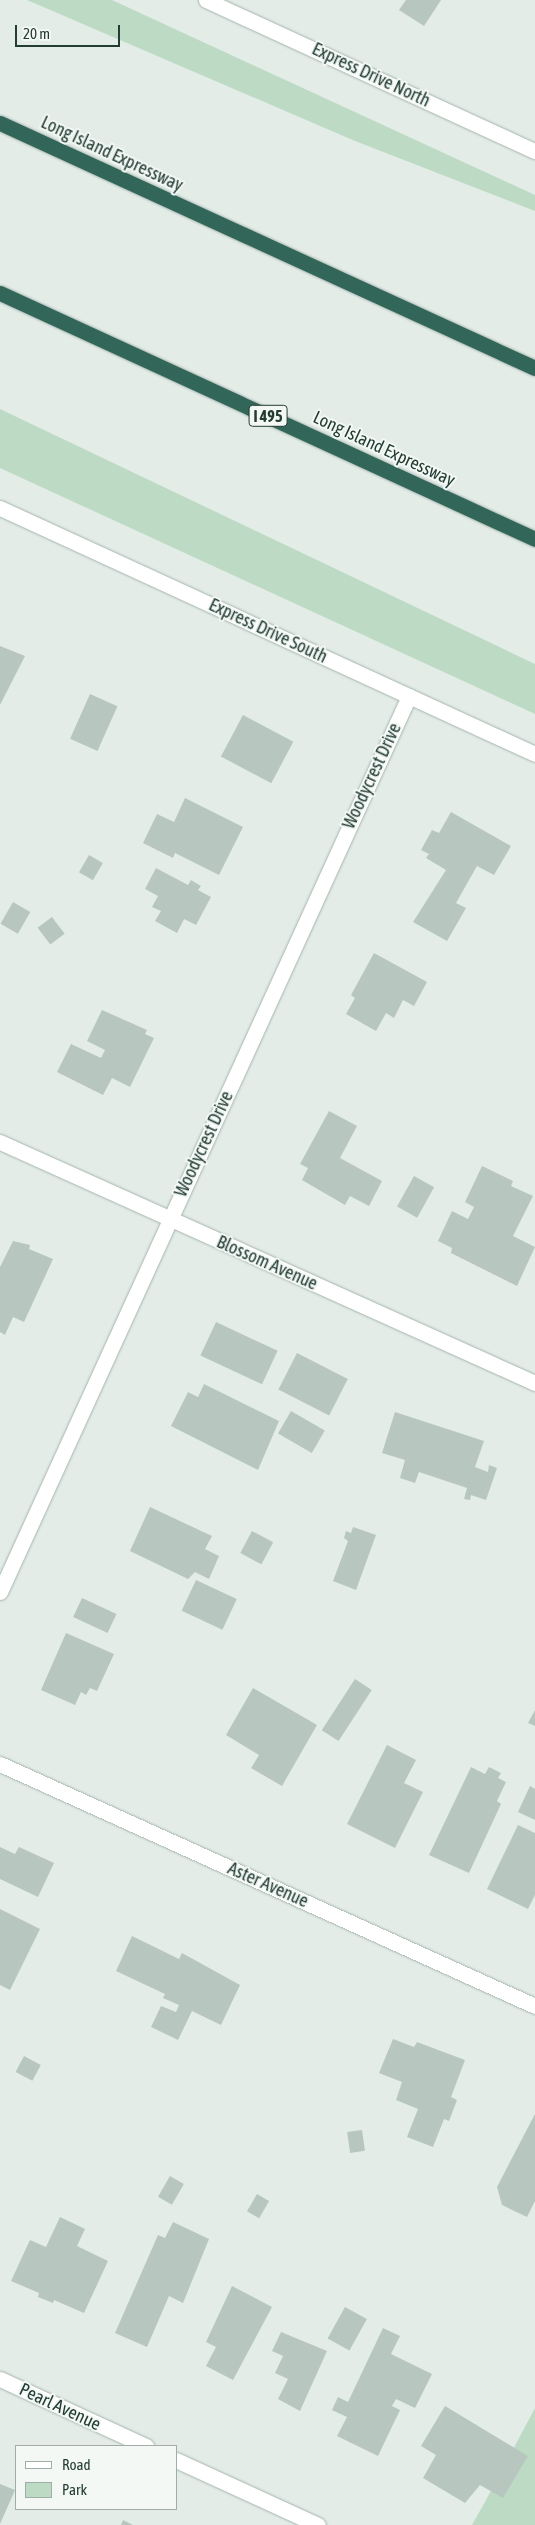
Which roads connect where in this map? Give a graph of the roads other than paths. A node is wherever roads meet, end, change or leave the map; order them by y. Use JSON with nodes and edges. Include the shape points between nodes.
{"nodes":[{"id":1,"x":206,"y":0,"type":"edge"},
{"id":2,"x":0,"y":123,"type":"edge"},
{"id":3,"x":535,"y":151,"type":"edge"},
{"id":4,"x":0,"y":293,"type":"edge"},
{"id":5,"x":535,"y":367,"type":"edge"},
{"id":6,"x":0,"y":508,"type":"edge"},
{"id":7,"x":535,"y":539,"type":"edge"},
{"id":8,"x":409,"y":696,"type":"junction"},
{"id":9,"x":535,"y":754,"type":"edge"},
{"id":10,"x":0,"y":1142,"type":"edge"},
{"id":11,"x":170,"y":1219,"type":"junction"},
{"id":12,"x":535,"y":1383,"type":"edge"},
{"id":13,"x":0,"y":1592,"type":"edge"},
{"id":14,"x":0,"y":1764,"type":"edge"},
{"id":15,"x":535,"y":2006,"type":"edge"},
{"id":16,"x":0,"y":2379,"type":"edge"},
{"id":17,"x":144,"y":2445,"type":"edge"},
{"id":18,"x":178,"y":2461,"type":"edge"},
{"id":19,"x":318,"y":2525,"type":"edge"}],
"edges":[{"from":1,"to":3,"type":"street","name":"Express Drive North"},
{"from":2,"to":5,"type":"highway","name":"Long Island Expressway"},
{"from":4,"to":7,"type":"highway","name":"Long Island Expressway","number":"I 495"},
{"from":6,"to":8,"type":"street","name":"Express Drive South"},
{"from":8,"to":9,"type":"street","name":"Express Drive South"},
{"from":8,"to":11,"type":"street","name":"Woodycrest Drive"},
{"from":10,"to":11,"type":"street","name":"Blossom Avenue"},
{"from":11,"to":12,"type":"street","name":"Blossom Avenue"},
{"from":11,"to":13,"type":"street","name":"Woodycrest Drive"},
{"from":14,"to":15,"type":"street","name":"Aster Avenue"},
{"from":16,"to":17,"type":"street","name":"Pearl Avenue"},
{"from":18,"to":19,"type":"street"}]}
